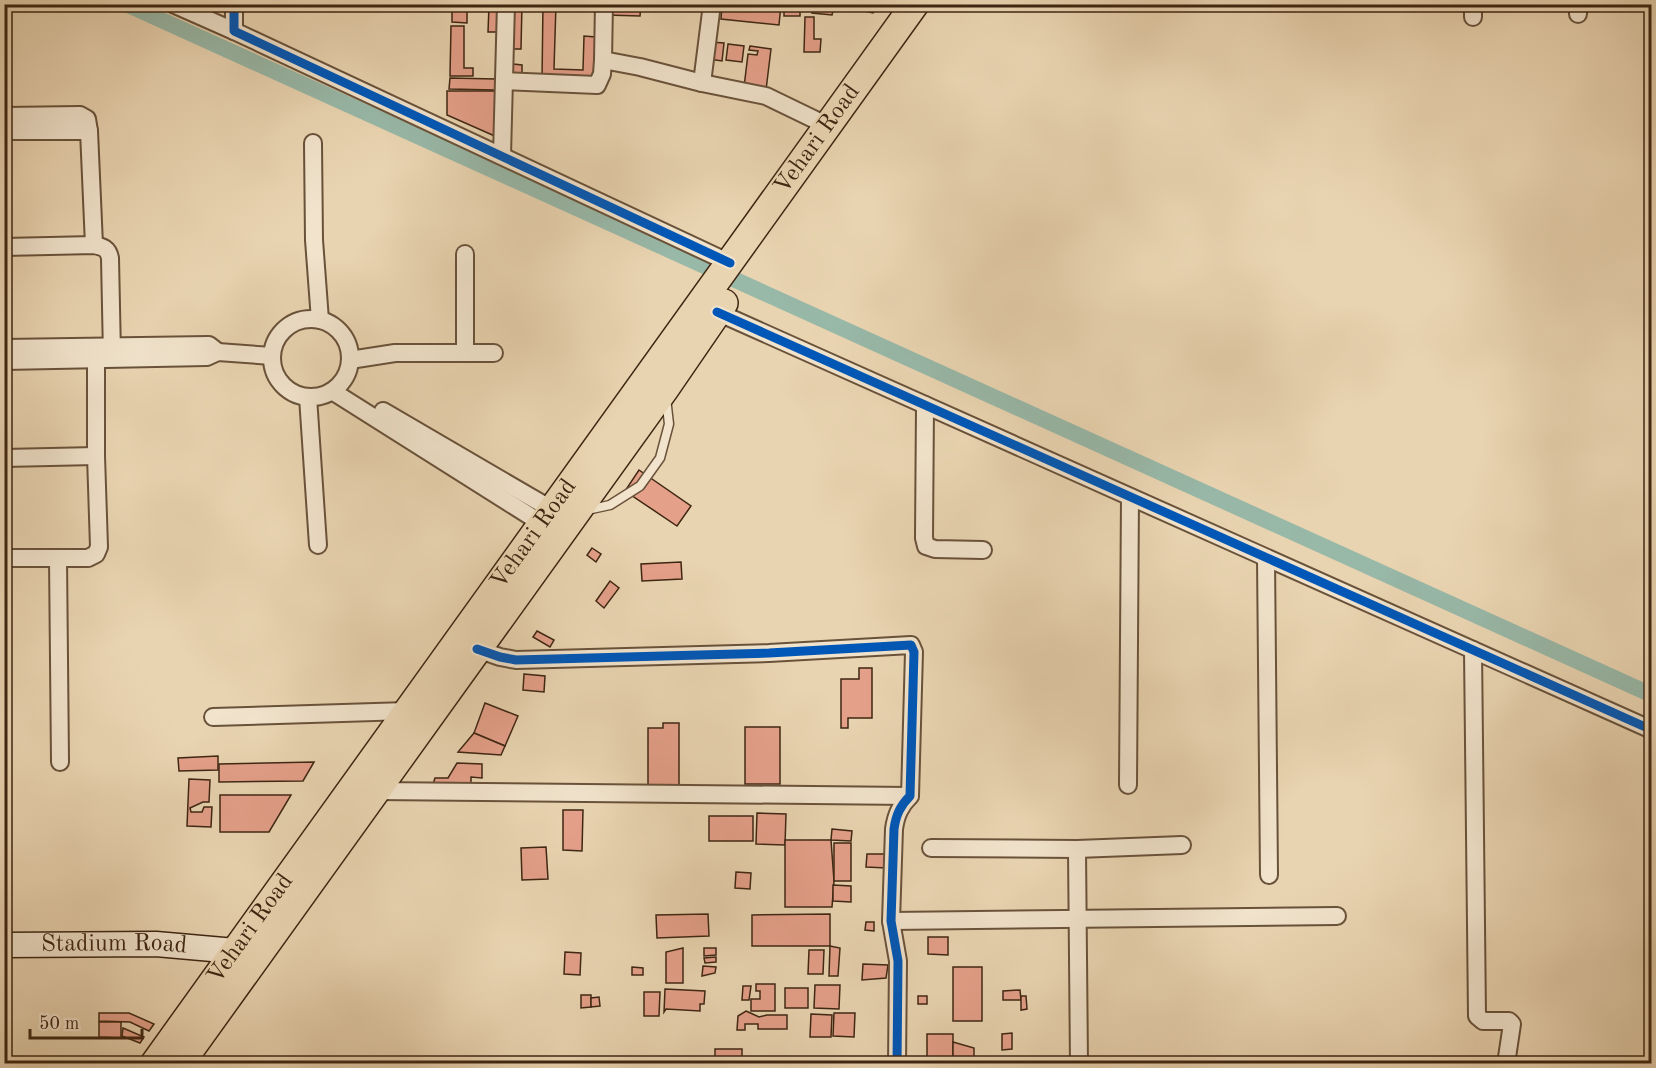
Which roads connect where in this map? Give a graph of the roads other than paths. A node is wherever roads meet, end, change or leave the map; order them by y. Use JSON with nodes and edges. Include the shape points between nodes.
{"nodes":[{"id":1,"x":172,"y":4,"type":"edge"},
{"id":2,"x":234,"y":4,"type":"edge"},
{"id":3,"x":506,"y":4,"type":"edge"},
{"id":4,"x":603,"y":4,"type":"edge"},
{"id":5,"x":712,"y":4,"type":"edge"},
{"id":6,"x":915,"y":4,"type":"edge"},
{"id":7,"x":936,"y":4,"type":"edge"},
{"id":8,"x":234,"y":31,"type":"junction"},
{"id":9,"x":603,"y":60,"type":"junction"},
{"id":10,"x":504,"y":81,"type":"junction"},
{"id":11,"x":702,"y":83,"type":"junction"},
{"id":12,"x":4,"y":116,"type":"edge"},
{"id":13,"x":828,"y":126,"type":"junction"},
{"id":14,"x":4,"y":131,"type":"edge"},
{"id":15,"x":89,"y":131,"type":"junction"},
{"id":16,"x":313,"y":143,"type":"dead end"},
{"id":17,"x":502,"y":156,"type":"junction"},
{"id":18,"x":94,"y":245,"type":"junction"},
{"id":19,"x":4,"y":247,"type":"edge"},
{"id":20,"x":465,"y":254,"type":"dead end"},
{"id":21,"x":730,"y":264,"type":"junction"},
{"id":22,"x":718,"y":311,"type":"junction"},
{"id":23,"x":320,"y":320,"type":"junction"},
{"id":24,"x":4,"y":348,"type":"edge"},
{"id":25,"x":465,"y":353,"type":"junction"},
{"id":26,"x":494,"y":353,"type":"dead end"},
{"id":27,"x":106,"y":355,"type":"junction"},
{"id":28,"x":272,"y":356,"type":"junction"},
{"id":29,"x":350,"y":360,"type":"junction"},
{"id":30,"x":4,"y":361,"type":"edge"},
{"id":31,"x":660,"y":378,"type":"junction"},
{"id":32,"x":335,"y":388,"type":"junction"},
{"id":33,"x":308,"y":397,"type":"junction"},
{"id":34,"x":925,"y":405,"type":"junction"},
{"id":35,"x":96,"y":456,"type":"junction"},
{"id":36,"x":4,"y":458,"type":"edge"},
{"id":37,"x":1130,"y":497,"type":"junction"},
{"id":38,"x":559,"y":513,"type":"junction"},
{"id":39,"x":318,"y":545,"type":"dead end"},
{"id":40,"x":983,"y":550,"type":"dead end"},
{"id":41,"x":4,"y":558,"type":"edge"},
{"id":42,"x":58,"y":558,"type":"junction"},
{"id":43,"x":1266,"y":558,"type":"junction"},
{"id":44,"x":477,"y":649,"type":"junction"},
{"id":45,"x":1473,"y":650,"type":"junction"},
{"id":46,"x":407,"y":711,"type":"junction"},
{"id":47,"x":213,"y":717,"type":"dead end"},
{"id":48,"x":1652,"y":730,"type":"edge"},
{"id":49,"x":60,"y":762,"type":"dead end"},
{"id":50,"x":1128,"y":784,"type":"dead end"},
{"id":51,"x":375,"y":791,"type":"junction"},
{"id":52,"x":910,"y":796,"type":"junction"},
{"id":53,"x":1182,"y":845,"type":"dead end"},
{"id":54,"x":931,"y":848,"type":"dead end"},
{"id":55,"x":1077,"y":849,"type":"junction"},
{"id":56,"x":1269,"y":875,"type":"dead end"},
{"id":57,"x":1337,"y":916,"type":"dead end"},
{"id":58,"x":1077,"y":920,"type":"junction"},
{"id":59,"x":891,"y":921,"type":"junction"},
{"id":60,"x":4,"y":945,"type":"edge"},
{"id":61,"x":245,"y":955,"type":"junction"},
{"id":62,"x":154,"y":1064,"type":"edge"},
{"id":63,"x":180,"y":1064,"type":"edge"},
{"id":64,"x":897,"y":1064,"type":"edge"},
{"id":65,"x":1079,"y":1064,"type":"edge"},
{"id":66,"x":1506,"y":1064,"type":"edge"}],
"edges":[{"from":1,"to":8,"type":"street"},
{"from":2,"to":8,"type":"street"},
{"from":3,"to":10,"type":"street"},
{"from":4,"to":9,"type":"street"},
{"from":5,"to":11,"type":"street"},
{"from":6,"to":13,"type":"main road","name":"Vehari Road"},
{"from":7,"to":22,"type":"main road","name":"Vehari Road"},
{"from":8,"to":17,"type":"street"},
{"from":9,"to":10,"type":"street","via":[[597,85]]},
{"from":9,"to":11,"type":"street"},
{"from":10,"to":17,"type":"street"},
{"from":11,"to":13,"type":"street","via":[[766,96]]},
{"from":12,"to":15,"type":"street","via":[[80,115],[87,119]]},
{"from":13,"to":21,"type":"main road","name":"Vehari Road"},
{"from":14,"to":15,"type":"street"},
{"from":15,"to":18,"type":"street"},
{"from":16,"to":23,"type":"street"},
{"from":17,"to":21,"type":"street"},
{"from":18,"to":19,"type":"street"},
{"from":18,"to":27,"type":"street","via":[[104,247],[110,258]]},
{"from":20,"to":25,"type":"street"},
{"from":21,"to":31,"type":"main road","name":"Vehari Road"},
{"from":22,"to":31,"type":"main road","name":"Vehari Road"},
{"from":22,"to":34,"type":"street"},
{"from":23,"to":28,"type":"street","via":[[306,319],[282,331]]},
{"from":23,"to":29,"type":"street","via":[[342,334]]},
{"from":24,"to":27,"type":"street"},
{"from":25,"to":26,"type":"street"},
{"from":25,"to":29,"type":"street","via":[[395,353]]},
{"from":27,"to":28,"type":"street","via":[[207,357],[218,352]]},
{"from":27,"to":30,"type":"street"},
{"from":27,"to":35,"type":"street"},
{"from":28,"to":33,"type":"street","via":[[278,379],[296,395]]},
{"from":29,"to":32,"type":"street","via":[[347,372]]},
{"from":31,"to":38,"type":"main road","name":"Vehari Road"},
{"from":31,"to":38,"type":"lane","via":[[669,424],[660,458],[640,486],[610,505]]},
{"from":32,"to":33,"type":"street","via":[[321,396]]},
{"from":32,"to":38,"type":"street"},
{"from":33,"to":39,"type":"street"},
{"from":34,"to":37,"type":"street"},
{"from":34,"to":40,"type":"street","via":[[926,546]]},
{"from":35,"to":36,"type":"street"},
{"from":35,"to":42,"type":"street","via":[[99,547],[88,558]]},
{"from":37,"to":43,"type":"street"},
{"from":37,"to":50,"type":"street"},
{"from":38,"to":44,"type":"main road","name":"Vehari Road"},
{"from":38,"to":46,"type":"main road","name":"Vehari Road"},
{"from":41,"to":42,"type":"street"},
{"from":42,"to":49,"type":"street"},
{"from":43,"to":45,"type":"street"},
{"from":43,"to":56,"type":"street"},
{"from":44,"to":51,"type":"main road","name":"Vehari Road"},
{"from":44,"to":52,"type":"street","via":[[516,660],[911,645],[914,651]]},
{"from":45,"to":48,"type":"street"},
{"from":45,"to":66,"type":"street","via":[[1477,1016],[1483,1022],[1512,1024]]},
{"from":46,"to":47,"type":"street"},
{"from":46,"to":61,"type":"main road","name":"Vehari Road"},
{"from":51,"to":52,"type":"street"},
{"from":51,"to":61,"type":"main road","name":"Vehari Road"},
{"from":52,"to":59,"type":"street","via":[[896,815]]},
{"from":53,"to":55,"type":"street"},
{"from":54,"to":55,"type":"street"},
{"from":55,"to":58,"type":"street"},
{"from":57,"to":58,"type":"street"},
{"from":58,"to":59,"type":"street"},
{"from":58,"to":65,"type":"street"},
{"from":59,"to":64,"type":"street","via":[[898,961]]},
{"from":60,"to":61,"type":"main road","name":"Stadium Road","via":[[156,944]]},
{"from":61,"to":62,"type":"main road","name":"Vehari Road"},
{"from":61,"to":63,"type":"main road","name":"Vehari Road"}]}
